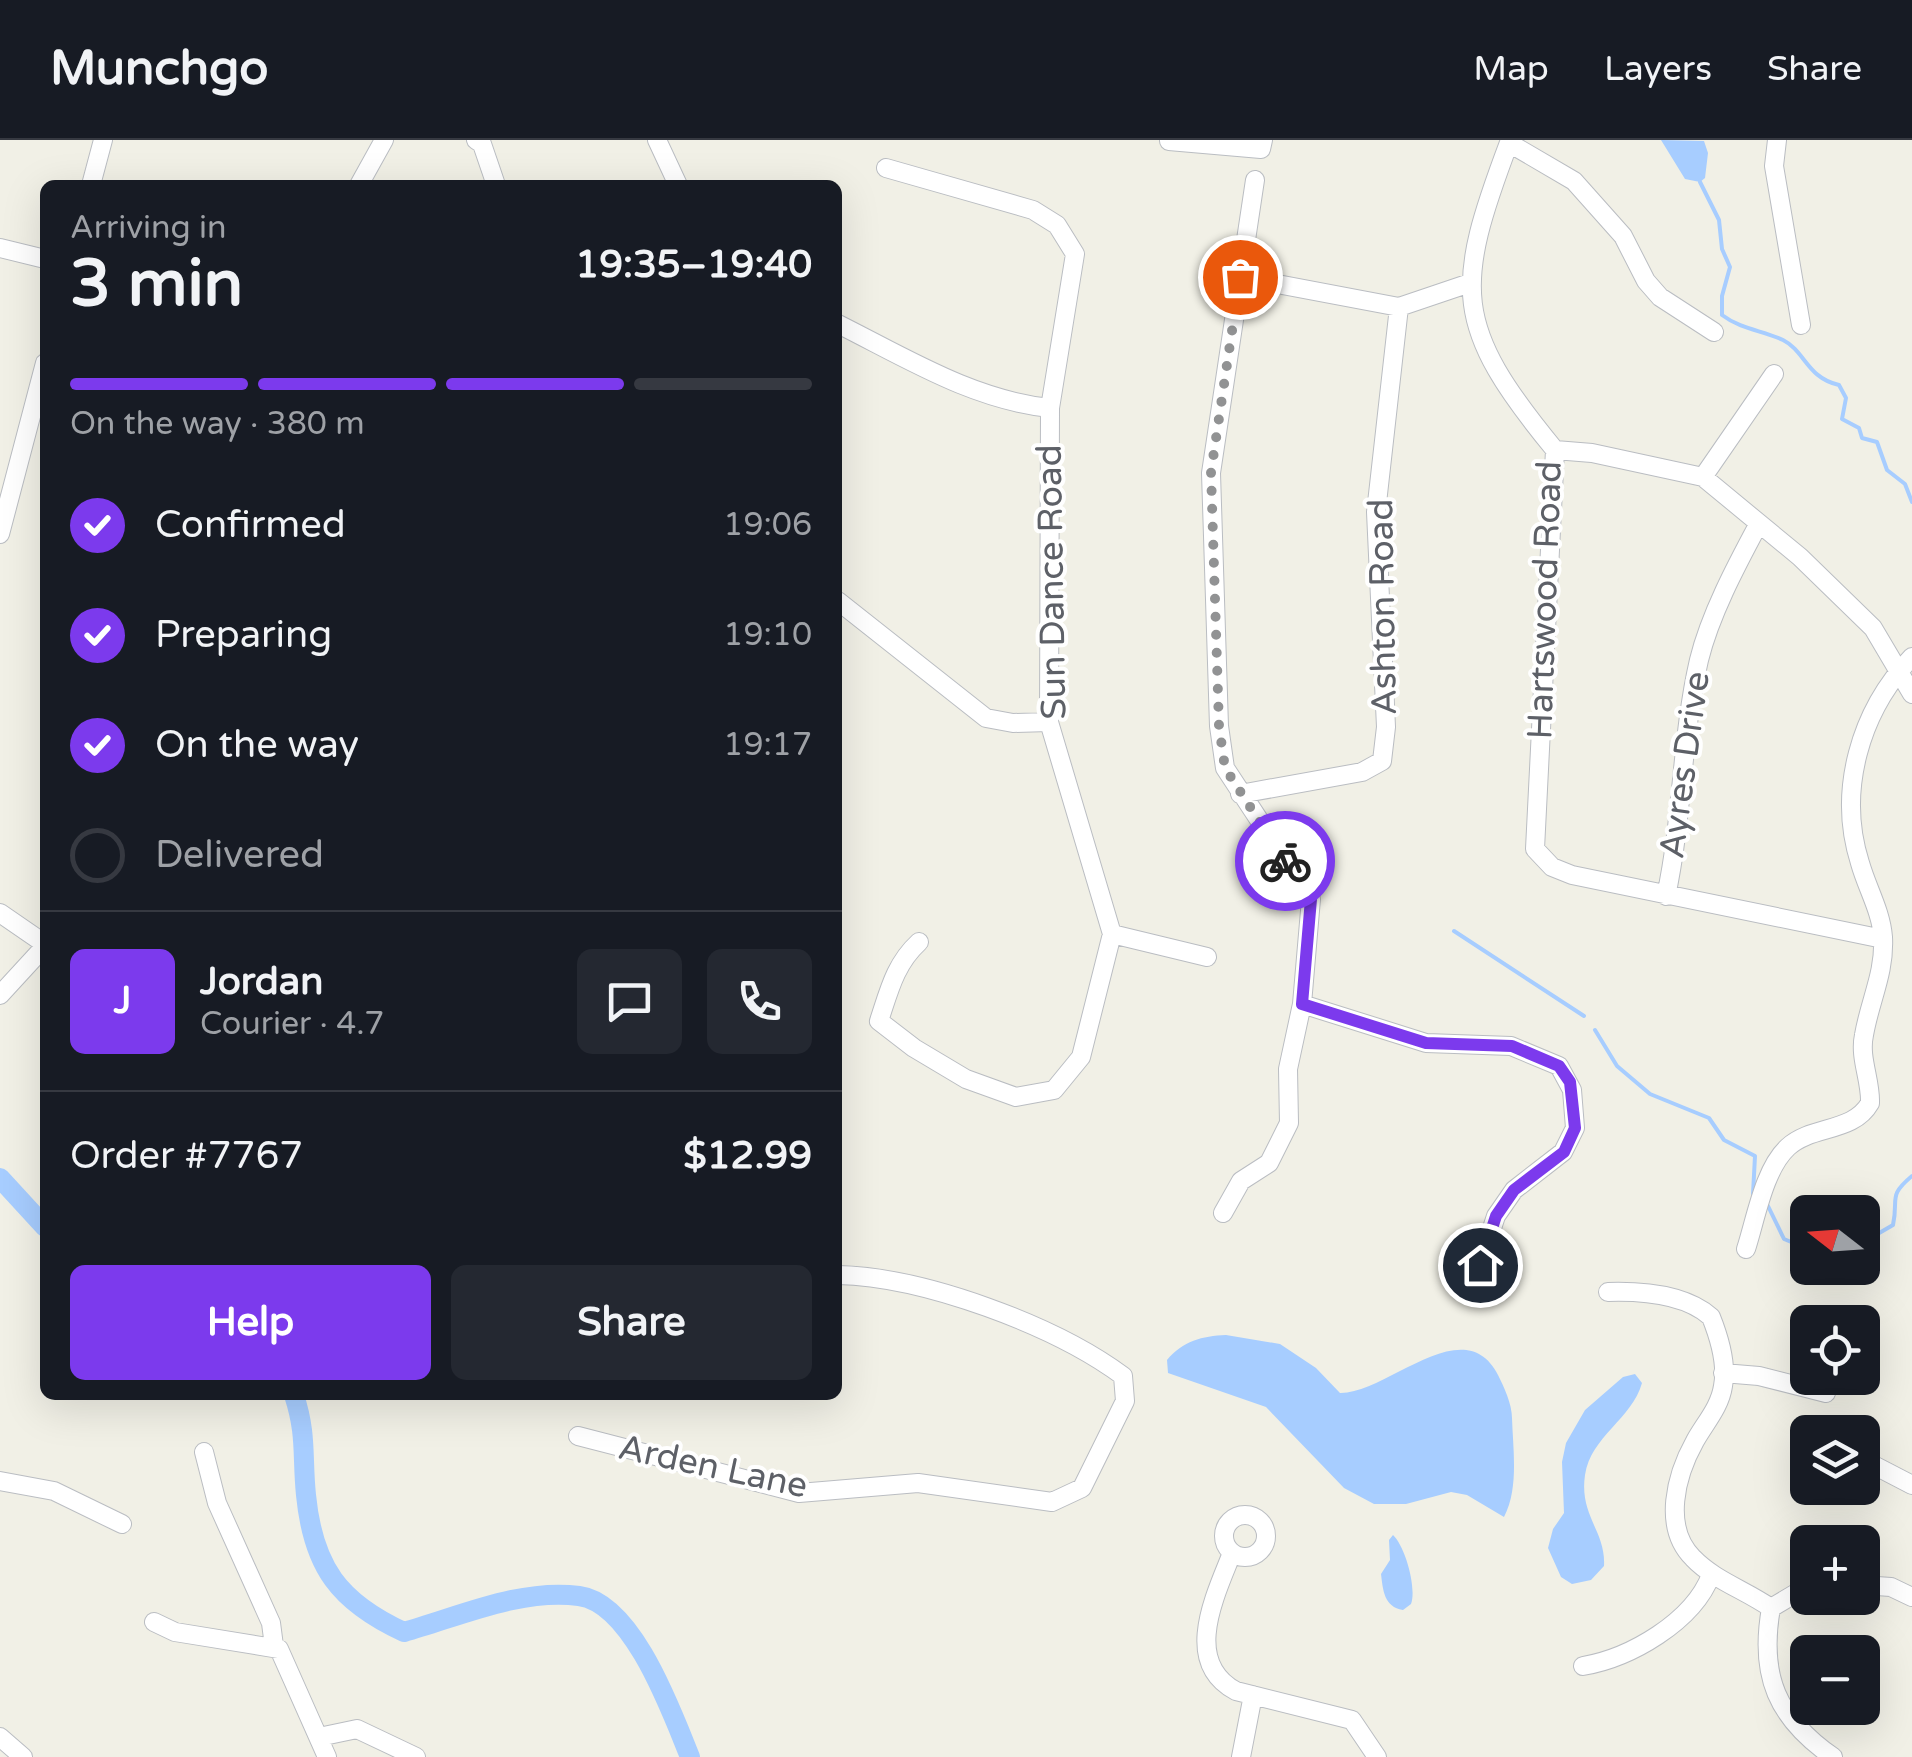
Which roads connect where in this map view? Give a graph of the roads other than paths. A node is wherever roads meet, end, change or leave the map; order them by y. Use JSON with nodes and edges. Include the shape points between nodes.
{"nodes":[{"id":1,"x":103,"y":140,"type":"edge"},
{"id":2,"x":384,"y":140,"type":"edge"},
{"id":3,"x":476,"y":140,"type":"edge"},
{"id":4,"x":657,"y":140,"type":"edge"},
{"id":5,"x":1778,"y":140,"type":"edge"},
{"id":6,"x":1170,"y":141,"type":"edge"},
{"id":7,"x":1510,"y":142,"type":"edge"},
{"id":8,"x":1262,"y":144,"type":"edge"},
{"id":9,"x":886,"y":168,"type":"dead end"},
{"id":10,"x":92,"y":180,"type":"edge"},
{"id":11,"x":362,"y":180,"type":"edge"},
{"id":12,"x":494,"y":180,"type":"edge"},
{"id":13,"x":676,"y":180,"type":"edge"},
{"id":14,"x":1254,"y":180,"type":"dead end"},
{"id":15,"x":0,"y":248,"type":"edge"},
{"id":16,"x":40,"y":258,"type":"edge"},
{"id":17,"x":1240,"y":277,"type":"junction"},
{"id":18,"x":1470,"y":282,"type":"junction"},
{"id":19,"x":1399,"y":307,"type":"junction"},
{"id":20,"x":1801,"y":325,"type":"dead end"},
{"id":21,"x":842,"y":326,"type":"edge"},
{"id":22,"x":1714,"y":332,"type":"dead end"},
{"id":23,"x":1774,"y":374,"type":"dead end"},
{"id":24,"x":1050,"y":408,"type":"junction"},
{"id":25,"x":39,"y":410,"type":"edge"},
{"id":26,"x":1555,"y":450,"type":"junction"},
{"id":27,"x":1703,"y":477,"type":"junction"},
{"id":28,"x":1758,"y":525,"type":"junction"},
{"id":29,"x":0,"y":534,"type":"edge"},
{"id":30,"x":842,"y":604,"type":"edge"},
{"id":31,"x":1905,"y":664,"type":"edge"},
{"id":32,"x":1912,"y":694,"type":"edge"},
{"id":33,"x":1049,"y":722,"type":"junction"},
{"id":34,"x":1240,"y":794,"type":"junction"},
{"id":35,"x":1666,"y":896,"type":"junction"},
{"id":36,"x":0,"y":914,"type":"edge"},
{"id":37,"x":1112,"y":934,"type":"junction"},
{"id":38,"x":1883,"y":939,"type":"junction"},
{"id":39,"x":40,"y":942,"type":"edge"},
{"id":40,"x":919,"y":942,"type":"dead end"},
{"id":41,"x":40,"y":951,"type":"edge"},
{"id":42,"x":1206,"y":957,"type":"dead end"},
{"id":43,"x":0,"y":995,"type":"edge"},
{"id":44,"x":1302,"y":1004,"type":"junction"},
{"id":45,"x":1223,"y":1213,"type":"dead end"},
{"id":46,"x":1746,"y":1248,"type":"dead end"},
{"id":47,"x":1480,"y":1265,"type":"dead end"},
{"id":48,"x":842,"y":1276,"type":"edge"},
{"id":49,"x":1608,"y":1292,"type":"dead end"},
{"id":50,"x":1723,"y":1374,"type":"junction"},
{"id":51,"x":1790,"y":1384,"type":"edge"},
{"id":52,"x":578,"y":1436,"type":"dead end"},
{"id":53,"x":204,"y":1452,"type":"dead end"},
{"id":54,"x":1880,"y":1468,"type":"edge"},
{"id":55,"x":0,"y":1480,"type":"edge"},
{"id":56,"x":1912,"y":1485,"type":"edge"},
{"id":57,"x":122,"y":1524,"type":"dead end"},
{"id":58,"x":1232,"y":1554,"type":"dead end"},
{"id":59,"x":1711,"y":1575,"type":"junction"},
{"id":60,"x":1880,"y":1586,"type":"edge"},
{"id":61,"x":1790,"y":1597,"type":"edge"},
{"id":62,"x":1912,"y":1597,"type":"edge"},
{"id":63,"x":1771,"y":1608,"type":"junction"},
{"id":64,"x":154,"y":1622,"type":"dead end"},
{"id":65,"x":274,"y":1646,"type":"junction"},
{"id":66,"x":1583,"y":1666,"type":"dead end"},
{"id":67,"x":1253,"y":1695,"type":"junction"},
{"id":68,"x":0,"y":1737,"type":"edge"},
{"id":69,"x":318,"y":1737,"type":"junction"},
{"id":70,"x":1810,"y":1751,"type":"edge"},
{"id":71,"x":23,"y":1757,"type":"edge"},
{"id":72,"x":327,"y":1757,"type":"edge"},
{"id":73,"x":416,"y":1757,"type":"edge"},
{"id":74,"x":1241,"y":1757,"type":"edge"},
{"id":75,"x":1377,"y":1757,"type":"edge"},
{"id":76,"x":1833,"y":1757,"type":"edge"}],
"edges":[{"from":1,"to":10,"type":"street"},
{"from":2,"to":11,"type":"street"},
{"from":3,"to":12,"type":"street"},
{"from":4,"to":13,"type":"street"},
{"from":5,"to":20,"type":"street","via":[[1774,166]]},
{"from":6,"to":8,"type":"street"},
{"from":7,"to":18,"type":"street","name":"Hartswood Road","via":[[1474,240]]},
{"from":7,"to":22,"type":"street","via":[[1574,181],[1623,236],[1660,297]]},
{"from":9,"to":24,"type":"street","name":"Sun Dance Road","via":[[1033,210],[1057,226],[1075,254]]},
{"from":14,"to":17,"type":"street"},
{"from":15,"to":16,"type":"street"},
{"from":17,"to":19,"type":"street"},
{"from":17,"to":34,"type":"street","via":[[1211,472],[1219,726],[1225,768]]},
{"from":18,"to":19,"type":"street"},
{"from":18,"to":26,"type":"street","name":"Hartswood Road","via":[[1483,349]]},
{"from":19,"to":34,"type":"street","name":"Ashton Road","via":[[1376,512],[1382,760],[1362,772]]},
{"from":21,"to":24,"type":"street","via":[[960,385],[1012,404]]},
{"from":23,"to":27,"type":"street"},
{"from":24,"to":33,"type":"street","name":"Sun Dance Road"},
{"from":25,"to":29,"type":"street"},
{"from":26,"to":27,"type":"street"},
{"from":26,"to":35,"type":"street","name":"Hartswood Road","via":[[1535,849],[1552,868]]},
{"from":27,"to":28,"type":"street"},
{"from":28,"to":31,"type":"street","via":[[1800,557]]},
{"from":28,"to":35,"type":"street","name":"Ayres Drive","via":[[1700,655]]},
{"from":30,"to":33,"type":"street","via":[[986,718]]},
{"from":31,"to":32,"type":"street"},
{"from":31,"to":38,"type":"street","via":[[1852,766],[1850,811]]},
{"from":33,"to":37,"type":"street","name":"Sun Dance Road"},
{"from":34,"to":44,"type":"street","via":[[1311,899]]},
{"from":35,"to":38,"type":"street"},
{"from":36,"to":39,"type":"street"},
{"from":37,"to":40,"type":"street","via":[[1081,1057],[1054,1090],[1016,1097],[966,1079],[879,1021],[899,964]]},
{"from":37,"to":42,"type":"street"},
{"from":38,"to":46,"type":"street","via":[[1884,966],[1863,1038],[1870,1103],[1858,1118],[1803,1136],[1786,1149],[1771,1171]]},
{"from":41,"to":43,"type":"street"},
{"from":44,"to":45,"type":"street","via":[[1288,1069],[1289,1124],[1269,1163],[1241,1181]]},
{"from":44,"to":47,"type":"street","via":[[1426,1043],[1512,1046],[1559,1066],[1570,1082],[1575,1128],[1564,1152],[1514,1190],[1496,1216]]},
{"from":48,"to":52,"type":"street","name":"Arden Lane","via":[[964,1299],[1094,1355],[1123,1376],[1125,1401],[1082,1488],[1052,1502],[918,1483],[799,1493]]},
{"from":49,"to":50,"type":"street","via":[[1656,1295],[1702,1309],[1716,1330]]},
{"from":50,"to":51,"type":"street"},
{"from":50,"to":59,"type":"street","via":[[1714,1412],[1682,1471],[1674,1513],[1685,1548]]},
{"from":53,"to":65,"type":"street","via":[[221,1514],[271,1622]]},
{"from":54,"to":56,"type":"street"},
{"from":55,"to":57,"type":"street","via":[[54,1491]]},
{"from":58,"to":67,"type":"street","via":[[1206,1620],[1208,1653],[1220,1682]]},
{"from":59,"to":63,"type":"street"},
{"from":59,"to":66,"type":"street","via":[[1692,1606],[1638,1648]]},
{"from":60,"to":62,"type":"street"},
{"from":61,"to":63,"type":"street"},
{"from":63,"to":70,"type":"street","via":[[1768,1676]]},
{"from":64,"to":65,"type":"street","via":[[184,1634]]},
{"from":65,"to":69,"type":"street"},
{"from":67,"to":74,"type":"street"},
{"from":67,"to":75,"type":"street","via":[[1352,1720]]},
{"from":68,"to":71,"type":"street"},
{"from":69,"to":72,"type":"street"},
{"from":69,"to":73,"type":"street","via":[[357,1729]]},
{"from":70,"to":76,"type":"street"}]}
